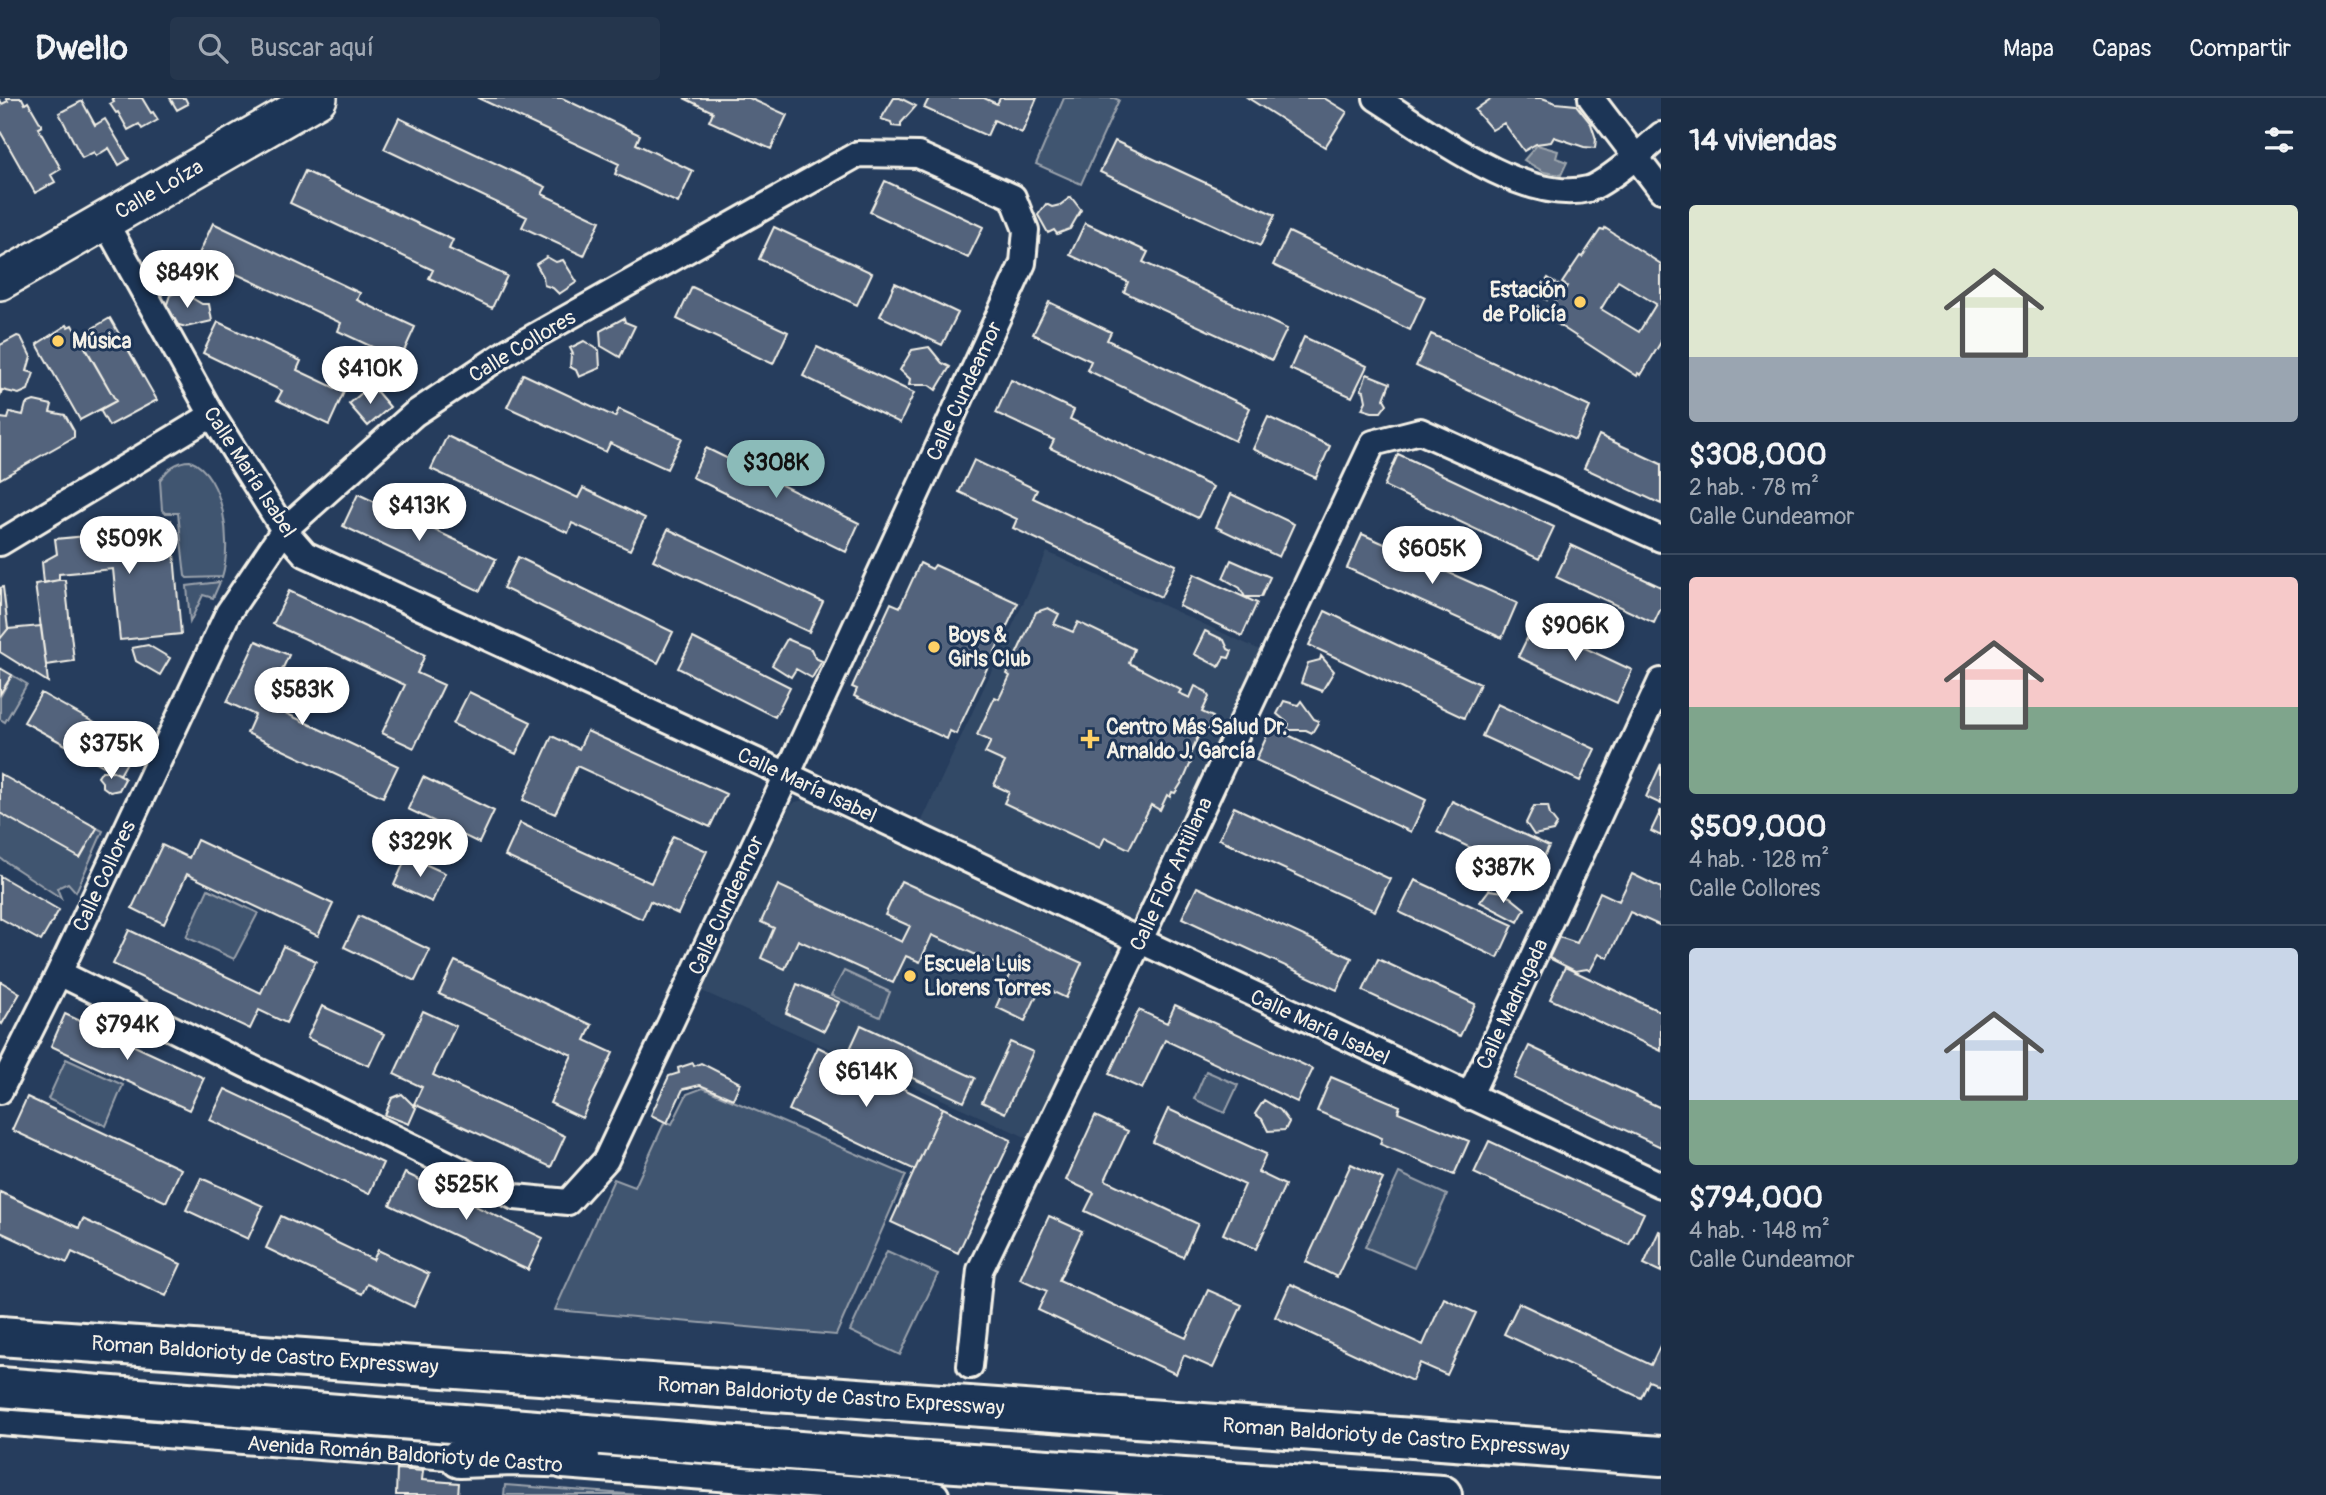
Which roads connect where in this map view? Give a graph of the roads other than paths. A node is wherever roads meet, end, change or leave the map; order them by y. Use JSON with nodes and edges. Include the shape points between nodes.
{"nodes":[{"id":1,"x":318,"y":98,"type":"edge"},
{"id":2,"x":1376,"y":98,"type":"edge"},
{"id":3,"x":1591,"y":98,"type":"edge"},
{"id":4,"x":1661,"y":135,"type":"edge"},
{"id":5,"x":898,"y":155,"type":"joint"},
{"id":6,"x":1637,"y":157,"type":"junction"},
{"id":7,"x":1661,"y":190,"type":"edge"},
{"id":8,"x":104,"y":220,"type":"junction"},
{"id":9,"x":0,"y":281,"type":"edge"},
{"id":10,"x":212,"y":415,"type":"junction"},
{"id":11,"x":284,"y":530,"type":"junction"},
{"id":12,"x":1661,"y":539,"type":"edge"},
{"id":13,"x":0,"y":543,"type":"edge"},
{"id":14,"x":1661,"y":681,"type":"edge"},
{"id":15,"x":787,"y":775,"type":"junction"},
{"id":16,"x":1139,"y":942,"type":"junction"},
{"id":17,"x":59,"y":973,"type":"junction"},
{"id":18,"x":0,"y":1091,"type":"edge"},
{"id":19,"x":1469,"y":1097,"type":"junction"},
{"id":20,"x":1661,"y":1185,"type":"edge"},
{"id":21,"x":0,"y":1336,"type":"edge"},
{"id":22,"x":970,"y":1366,"type":"dead end"},
{"id":23,"x":0,"y":1387,"type":"edge"},
{"id":24,"x":0,"y":1422,"type":"edge"},
{"id":25,"x":1661,"y":1456,"type":"edge"},
{"id":26,"x":460,"y":1458,"type":"joint"},
{"id":27,"x":931,"y":1478,"type":"edge"},
{"id":28,"x":1441,"y":1495,"type":"edge"}],
"edges":[{"from":1,"to":8,"type":"main road","name":"Calle Loíza"},
{"from":2,"to":6,"type":"street","via":[[1496,172],[1555,191],[1589,189]]},
{"from":3,"to":6,"type":"street"},
{"from":4,"to":6,"type":"street"},
{"from":5,"to":11,"type":"street","name":"Calle Collores","via":[[858,154],[510,350],[414,414]]},
{"from":5,"to":15,"type":"street","name":"Calle Cundeamor","via":[[918,155],[1013,197],[1026,230],[1023,263]]},
{"from":6,"to":7,"type":"street"},
{"from":8,"to":9,"type":"main road","name":"Calle Loíza"},
{"from":8,"to":10,"type":"street","name":"Calle María Isabel"},
{"from":10,"to":11,"type":"street","name":"Calle María Isabel"},
{"from":10,"to":13,"type":"street"},
{"from":11,"to":15,"type":"street","name":"Calle María Isabel","via":[[305,554]]},
{"from":11,"to":17,"type":"street","name":"Calle Collores","via":[[228,613]]},
{"from":12,"to":16,"type":"street","name":"Calle Flor Antillana","via":[[1420,431],[1373,443]]},
{"from":14,"to":19,"type":"street","name":"Calle Madrugada"},
{"from":15,"to":16,"type":"street","name":"Calle María Isabel"},
{"from":15,"to":17,"type":"street","name":"Calle Cundeamor","via":[[606,1160],[568,1202],[515,1197]]},
{"from":16,"to":19,"type":"street","name":"Calle María Isabel"},
{"from":16,"to":22,"type":"street","name":"Calle Flor Antillana","via":[[980,1270]]},
{"from":17,"to":18,"type":"street","name":"Calle Collores"},
{"from":19,"to":20,"type":"street","name":"Calle María Isabel"},
{"from":21,"to":25,"type":"highway","name":"Roman Baldorioty de Castro Expressway"},
{"from":23,"to":27,"type":"highway"},
{"from":24,"to":26,"type":"street","name":"Avenida Román Baldorioty de Castro"},
{"from":26,"to":27,"type":"highway","via":[[513,1455],[802,1466]]},
{"from":27,"to":28,"type":"highway"}]}
